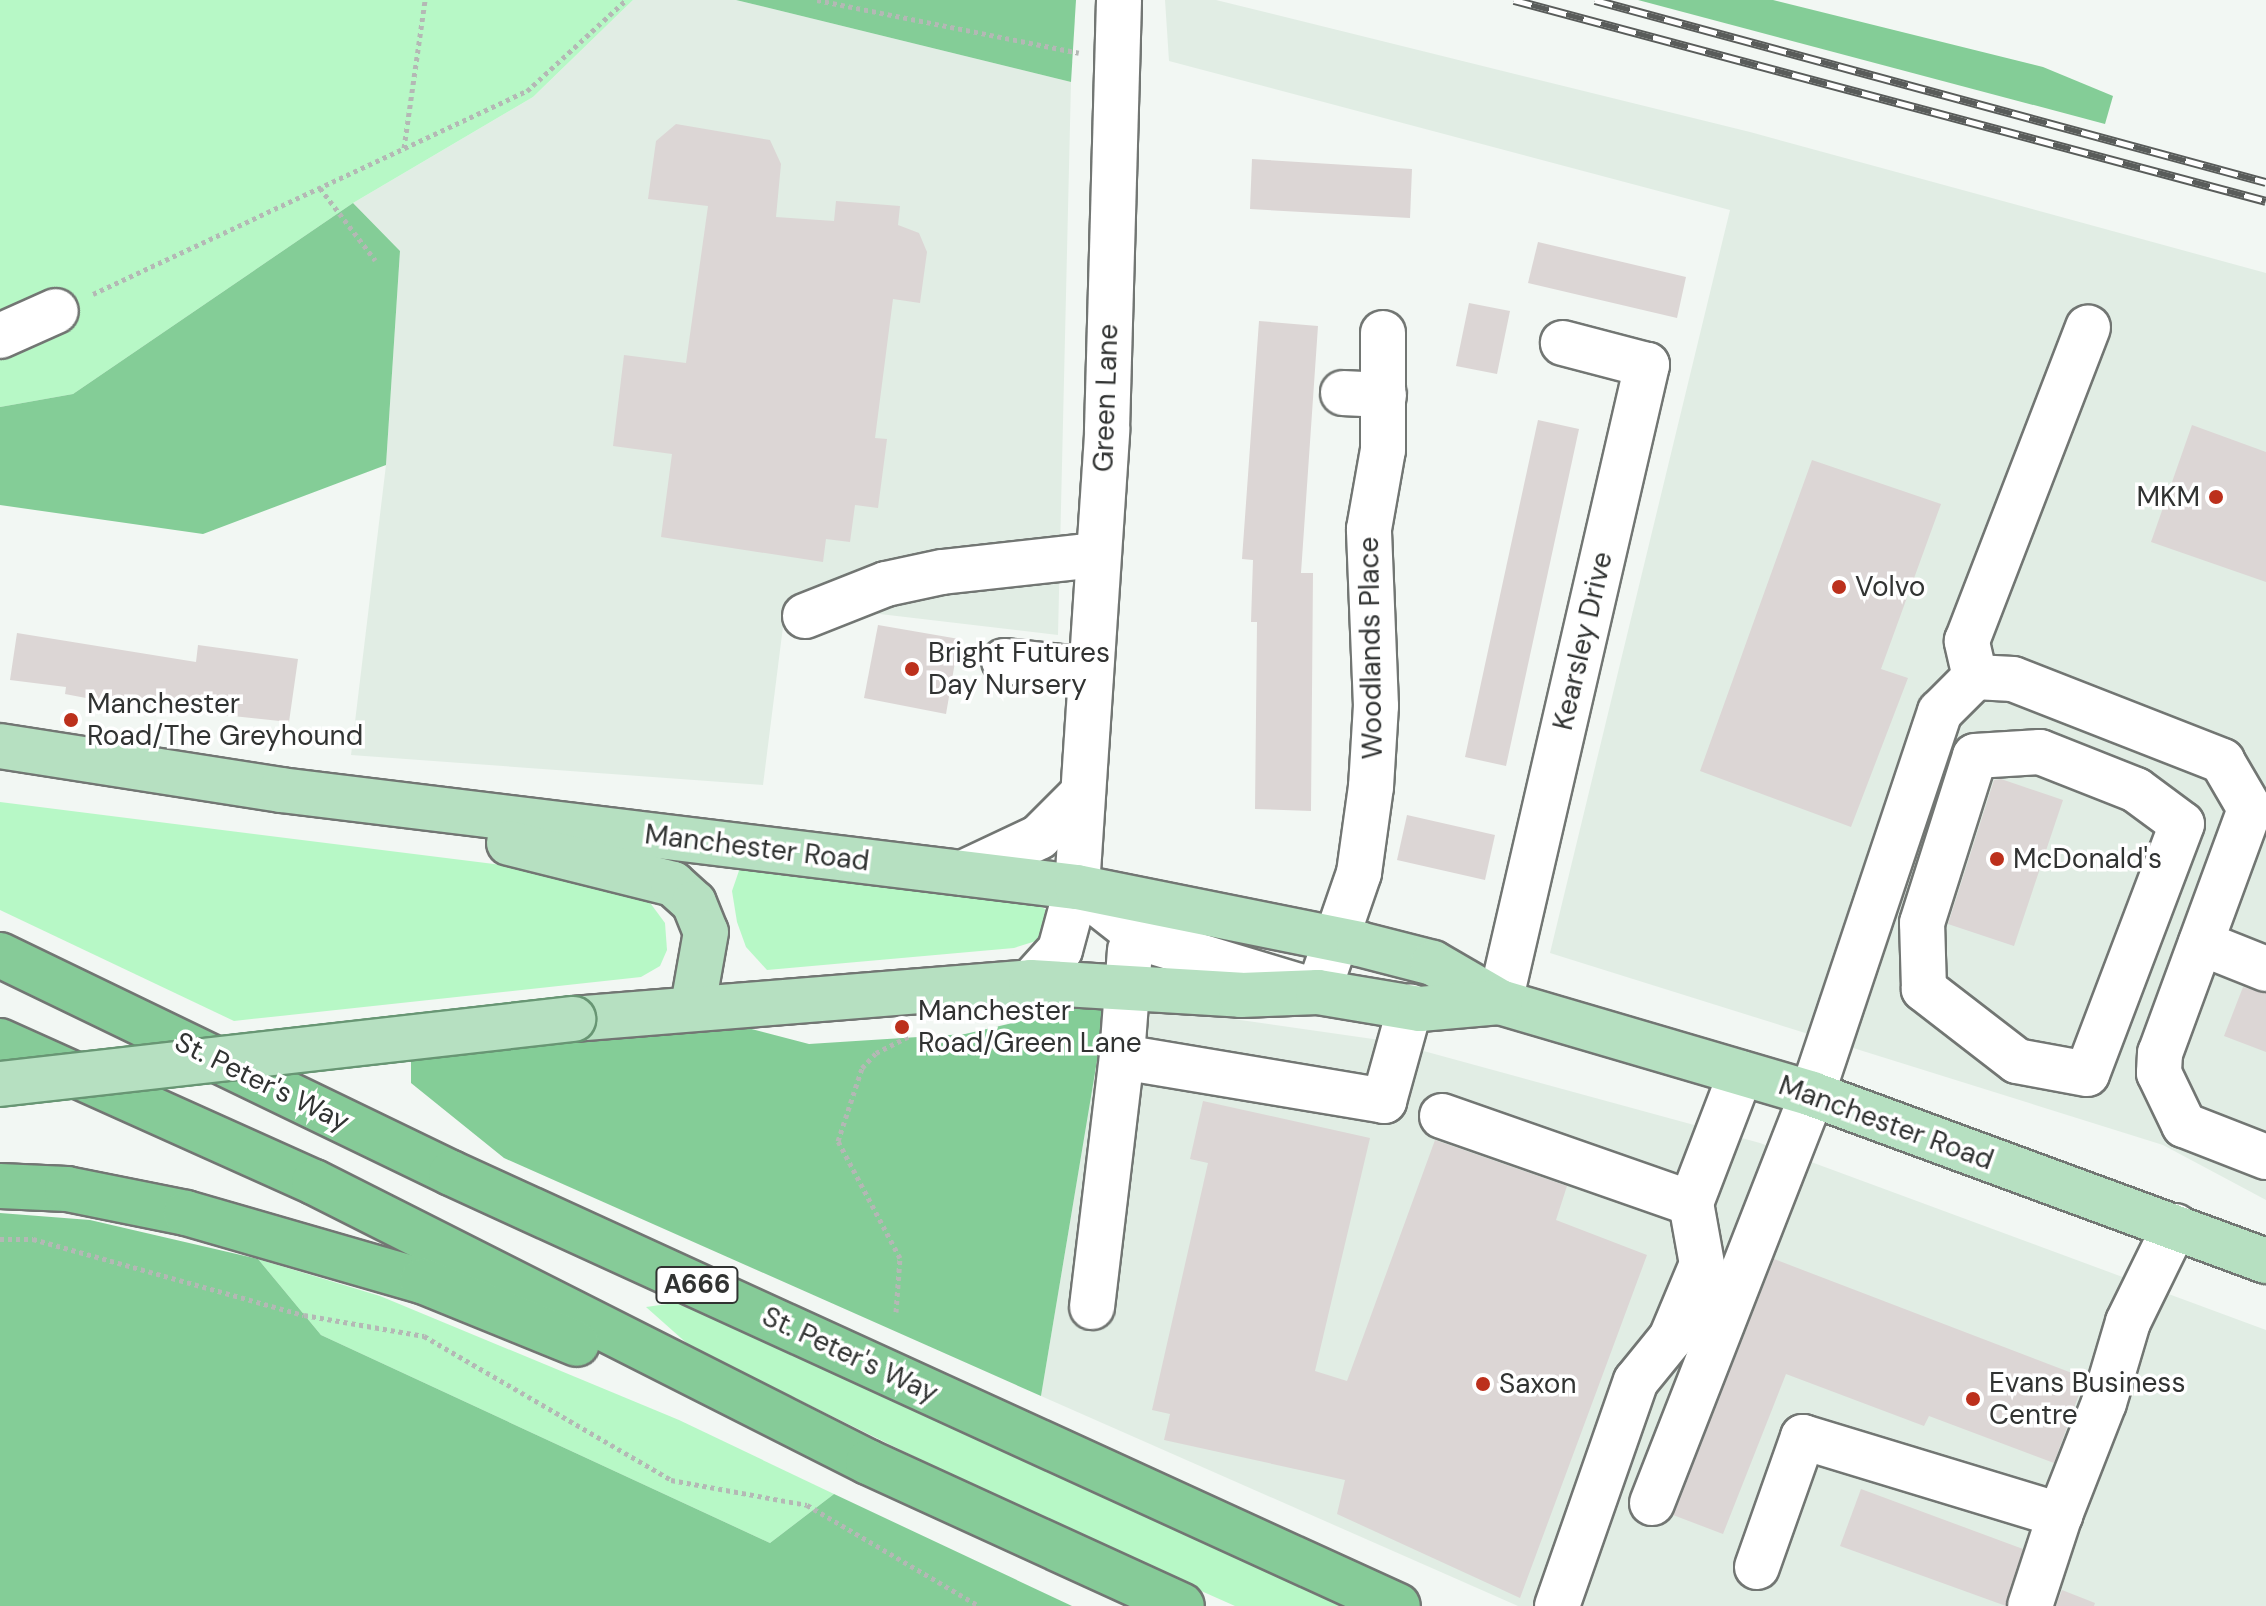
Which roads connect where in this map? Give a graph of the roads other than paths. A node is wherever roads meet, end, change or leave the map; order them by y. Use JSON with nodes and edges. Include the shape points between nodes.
{"nodes":[{"id":1,"x":1118,"y":16,"type":"edge"},
{"id":2,"x":56,"y":311,"type":"road end"},
{"id":3,"x":2088,"y":328,"type":"dead end"},
{"id":4,"x":1383,"y":333,"type":"dead end"},
{"id":5,"x":0,"y":336,"type":"edge"},
{"id":6,"x":1563,"y":343,"type":"dead end"},
{"id":7,"x":1097,"y":555,"type":"junction"},
{"id":8,"x":805,"y":616,"type":"dead end"},
{"id":9,"x":1004,"y":661,"type":"dead end"},
{"id":10,"x":1089,"y":670,"type":"junction"},
{"id":11,"x":1975,"y":677,"type":"junction"},
{"id":12,"x":2157,"y":737,"type":"junction"},
{"id":13,"x":0,"y":746,"type":"edge"},
{"id":14,"x":281,"y":790,"type":"junction"},
{"id":15,"x":1080,"y":796,"type":"junction"},
{"id":16,"x":2132,"y":802,"type":"junction"},
{"id":17,"x":2258,"y":811,"type":"edge"},
{"id":18,"x":963,"y":873,"type":"junction"},
{"id":19,"x":1077,"y":887,"type":"junction"},
{"id":20,"x":1133,"y":915,"type":"junction"},
{"id":21,"x":1336,"y":939,"type":"junction"},
{"id":22,"x":2201,"y":943,"type":"junction"},
{"id":23,"x":0,"y":955,"type":"edge"},
{"id":24,"x":2266,"y":969,"type":"edge"},
{"id":25,"x":1031,"y":982,"type":"junction"},
{"id":26,"x":1127,"y":988,"type":"junction"},
{"id":27,"x":1318,"y":992,"type":"junction"},
{"id":28,"x":1500,"y":1002,"type":"junction"},
{"id":29,"x":693,"y":1006,"type":"junction"},
{"id":30,"x":1410,"y":1007,"type":"junction"},
{"id":31,"x":0,"y":1041,"type":"edge"},
{"id":32,"x":1122,"y":1057,"type":"junction"},
{"id":33,"x":1741,"y":1073,"type":"junction"},
{"id":34,"x":0,"y":1084,"type":"edge"},
{"id":35,"x":1812,"y":1094,"type":"junction"},
{"id":36,"x":1442,"y":1116,"type":"dead end"},
{"id":37,"x":2262,"y":1143,"type":"edge"},
{"id":38,"x":0,"y":1186,"type":"edge"},
{"id":39,"x":1691,"y":1203,"type":"junction"},
{"id":40,"x":2175,"y":1226,"type":"junction"},
{"id":41,"x":2266,"y":1261,"type":"edge"},
{"id":42,"x":1092,"y":1307,"type":"dead end"},
{"id":43,"x":868,"y":1462,"type":"junction"},
{"id":44,"x":1652,"y":1503,"type":"dead end"},
{"id":45,"x":2060,"y":1515,"type":"junction"},
{"id":46,"x":1757,"y":1567,"type":"dead end"},
{"id":47,"x":1182,"y":1606,"type":"edge"},
{"id":48,"x":1398,"y":1606,"type":"edge"},
{"id":49,"x":1557,"y":1606,"type":"edge"},
{"id":50,"x":2030,"y":1606,"type":"edge"}],
"edges":[{"from":1,"to":7,"type":"street","name":"Green Lane","via":[[1107,430]]},
{"from":2,"to":5,"type":"street"},
{"from":3,"to":11,"type":"street","via":[[1967,641]]},
{"from":4,"to":21,"type":"street","name":"Woodlands Place","via":[[1363,394],[1383,450],[1369,529],[1376,706],[1371,787],[1359,873]]},
{"from":6,"to":28,"type":"street","name":"Kearsley Drive","via":[[1647,365]]},
{"from":7,"to":8,"type":"street","via":[[942,572],[886,584]]},
{"from":7,"to":10,"type":"street","name":"Green Lane"},
{"from":9,"to":10,"type":"street"},
{"from":10,"to":15,"type":"street","name":"Green Lane"},
{"from":11,"to":12,"type":"street","via":[[2013,679]]},
{"from":11,"to":35,"type":"street","via":[[1940,712]]},
{"from":12,"to":16,"type":"street"},
{"from":12,"to":17,"type":"street","via":[[2222,761]]},
{"from":13,"to":14,"type":"main road","name":"Manchester Road"},
{"from":14,"to":18,"type":"main road","name":"Manchester Road"},
{"from":14,"to":29,"type":"main road","via":[[673,884],[694,903],[706,932]]},
{"from":15,"to":18,"type":"street","via":[[1039,837]]},
{"from":15,"to":19,"type":"street","name":"Green Lane"},
{"from":16,"to":16,"type":"street","via":[[2182,824],[2087,1074],[2017,1061],[1924,989],[1922,923],[1975,756],[2040,752]]},
{"from":17,"to":22,"type":"street"},
{"from":18,"to":19,"type":"main road","name":"Manchester Road"},
{"from":19,"to":20,"type":"main road","name":"Manchester Road"},
{"from":19,"to":25,"type":"street","name":"Green Lane","via":[[1060,950]]},
{"from":20,"to":21,"type":"main road","name":"Manchester Road"},
{"from":20,"to":26,"type":"street"},
{"from":20,"to":27,"type":"street","via":[[1216,965]]},
{"from":21,"to":27,"type":"street","name":"Woodlands Place"},
{"from":21,"to":28,"type":"main road","name":"Manchester Road","via":[[1433,963]]},
{"from":22,"to":24,"type":"street"},
{"from":22,"to":37,"type":"street","via":[[2160,1053],[2159,1073],[2184,1125]]},
{"from":23,"to":48,"type":"highway","name":"St. Peter's Way","number":"A666","via":[[451,1173]]},
{"from":25,"to":26,"type":"main road","name":"Manchester Road"},
{"from":25,"to":29,"type":"main road","name":"Manchester Road"},
{"from":26,"to":27,"type":"main road","name":"Manchester Road"},
{"from":26,"to":32,"type":"street"},
{"from":27,"to":30,"type":"main road","name":"Manchester Road"},
{"from":28,"to":30,"type":"main road","name":"Manchester Road"},
{"from":28,"to":33,"type":"main road","name":"Manchester Road"},
{"from":29,"to":34,"type":"main road","name":"Manchester Road","bridge":true},
{"from":30,"to":32,"type":"street","via":[[1384,1101]]},
{"from":31,"to":43,"type":"highway","via":[[314,1182]]},
{"from":32,"to":42,"type":"street"},
{"from":33,"to":35,"type":"main road","name":"Manchester Road"},
{"from":33,"to":39,"type":"street"},
{"from":35,"to":40,"type":"main road","name":"Manchester Road"},
{"from":35,"to":44,"type":"street"},
{"from":36,"to":39,"type":"street"},
{"from":38,"to":43,"type":"highway","via":[[67,1189],[186,1213],[422,1281]]},
{"from":39,"to":49,"type":"street","via":[[1702,1264],[1671,1338],[1636,1381]]},
{"from":40,"to":41,"type":"main road","name":"Manchester Road"},
{"from":40,"to":45,"type":"street","via":[[2128,1322],[2104,1403]]},
{"from":43,"to":47,"type":"highway"},
{"from":45,"to":46,"type":"street","via":[[1803,1437]]},
{"from":45,"to":50,"type":"street"}]}
